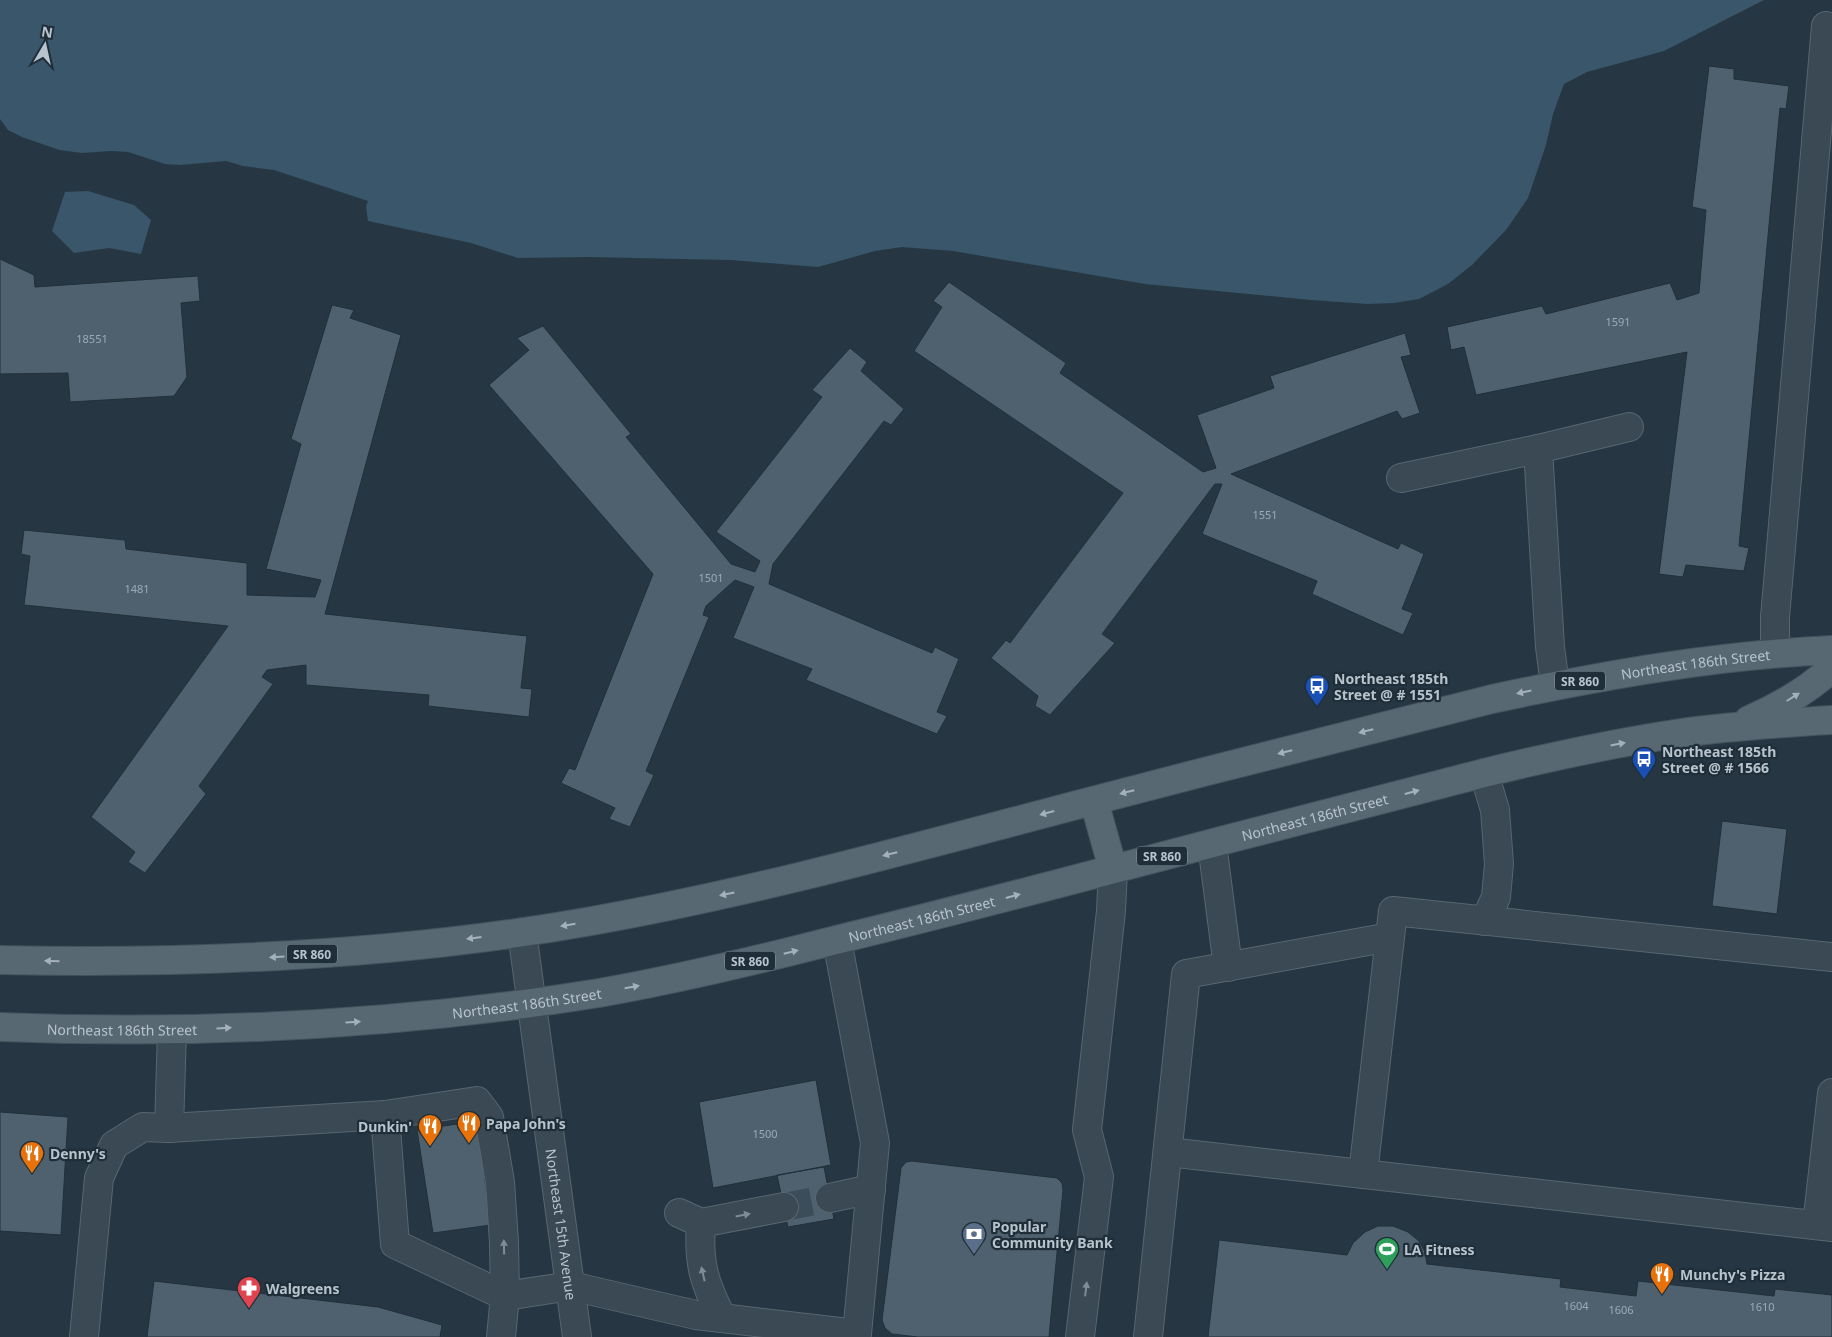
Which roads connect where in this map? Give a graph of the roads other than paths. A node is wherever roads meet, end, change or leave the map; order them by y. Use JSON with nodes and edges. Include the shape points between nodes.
{"nodes":[{"id":1,"x":1826,"y":26,"type":"dead end"},
{"id":2,"x":1629,"y":427,"type":"dead end"},
{"id":3,"x":1538,"y":449,"type":"junction"},
{"id":4,"x":1401,"y":478,"type":"dead end"},
{"id":5,"x":1832,"y":650,"type":"edge"},
{"id":6,"x":1775,"y":652,"type":"junction"},
{"id":7,"x":1832,"y":668,"type":"edge"},
{"id":8,"x":1554,"y":685,"type":"junction"},
{"id":9,"x":1832,"y":720,"type":"edge"},
{"id":10,"x":1733,"y":727,"type":"junction"},
{"id":11,"x":1484,"y":773,"type":"junction"},
{"id":12,"x":1094,"y":801,"type":"junction"},
{"id":13,"x":1212,"y":844,"type":"junction"},
{"id":14,"x":1113,"y":869,"type":"junction"},
{"id":15,"x":1484,"y":921,"type":"junction"},
{"id":16,"x":522,"y":932,"type":"junction"},
{"id":17,"x":1390,"y":937,"type":"junction"},
{"id":18,"x":837,"y":940,"type":"junction"},
{"id":19,"x":1832,"y":957,"type":"edge"},
{"id":20,"x":0,"y":960,"type":"edge"},
{"id":21,"x":1228,"y":966,"type":"junction"},
{"id":22,"x":532,"y":1002,"type":"junction"},
{"id":23,"x":0,"y":1027,"type":"edge"},
{"id":24,"x":172,"y":1031,"type":"junction"},
{"id":25,"x":1832,"y":1093,"type":"edge"},
{"id":26,"x":385,"y":1115,"type":"junction"},
{"id":27,"x":169,"y":1128,"type":"junction"},
{"id":28,"x":1168,"y":1152,"type":"junction"},
{"id":29,"x":1363,"y":1174,"type":"junction"},
{"id":30,"x":871,"y":1189,"type":"junction"},
{"id":31,"x":830,"y":1198,"type":"tunnel mouth"},
{"id":32,"x":784,"y":1207,"type":"tunnel mouth"},
{"id":33,"x":1824,"y":1226,"type":"edge"},
{"id":34,"x":571,"y":1286,"type":"junction"},
{"id":35,"x":505,"y":1296,"type":"junction"},
{"id":36,"x":722,"y":1318,"type":"junction"},
{"id":37,"x":858,"y":1335,"type":"edge"},
{"id":38,"x":84,"y":1337,"type":"edge"},
{"id":39,"x":501,"y":1337,"type":"edge"},
{"id":40,"x":577,"y":1337,"type":"edge"},
{"id":41,"x":1080,"y":1337,"type":"edge"},
{"id":42,"x":1148,"y":1337,"type":"edge"}],
"edges":[{"from":1,"to":6,"type":"street","via":[[1776,607]]},
{"from":2,"to":3,"type":"street"},
{"from":3,"to":4,"type":"street"},
{"from":3,"to":8,"type":"street"},
{"from":5,"to":6,"type":"main road","name":"Northeast 186th Street","number":"SR 860"},
{"from":6,"to":8,"type":"main road","name":"Northeast 186th Street","number":"SR 860","via":[[1671,665]]},
{"from":10,"to":7,"type":"main road","one_way":true,"via":[[1785,702]]},
{"from":8,"to":12,"type":"main road","name":"Northeast 186th Street","number":"SR 860","one_way":true},
{"from":9,"to":10,"type":"main road","name":"Northeast 186th Street","number":"SR 860"},
{"from":11,"to":10,"type":"main road","name":"Northeast 186th Street","number":"SR 860","one_way":true,"via":[[1570,752]]},
{"from":13,"to":11,"type":"main road","name":"Northeast 186th Street","number":"SR 860","one_way":true},
{"from":11,"to":15,"type":"street","via":[[1495,810],[1499,864],[1496,898]]},
{"from":12,"to":14,"type":"main road"},
{"from":12,"to":16,"type":"main road","name":"Northeast 186th Street","number":"SR 860","one_way":true,"via":[[775,884]]},
{"from":13,"to":14,"type":"main road","name":"Northeast 186th Street","number":"SR 860"},
{"from":13,"to":21,"type":"street"},
{"from":18,"to":14,"type":"main road","name":"Northeast 186th Street","number":"SR 860","one_way":true},
{"from":41,"to":14,"type":"street","one_way":true,"via":[[1099,1177],[1087,1130]]},
{"from":15,"to":17,"type":"street","via":[[1393,911]]},
{"from":15,"to":19,"type":"street"},
{"from":16,"to":20,"type":"main road","name":"Northeast 186th Street","number":"SR 860","one_way":true,"via":[[411,946],[281,956],[148,962]]},
{"from":16,"to":22,"type":"street","name":"Northeast 15th Avenue"},
{"from":17,"to":21,"type":"street"},
{"from":17,"to":29,"type":"street"},
{"from":22,"to":18,"type":"main road","name":"Northeast 186th Street","number":"SR 860","one_way":true,"via":[[652,983]]},
{"from":18,"to":30,"type":"street","via":[[875,1143]]},
{"from":21,"to":28,"type":"street","via":[[1186,974]]},
{"from":24,"to":22,"type":"main road","name":"Northeast 186th Street","number":"SR 860","one_way":true,"via":[[368,1021]]},
{"from":22,"to":34,"type":"street","name":"Northeast 15th Avenue"},
{"from":23,"to":24,"type":"main road","name":"Northeast 186th Street","number":"SR 860"},
{"from":24,"to":27,"type":"street"},
{"from":25,"to":33,"type":"street"},
{"from":26,"to":27,"type":"street"},
{"from":26,"to":35,"type":"street","via":[[395,1244]]},
{"from":35,"to":26,"type":"street","one_way":true,"via":[[500,1182],[489,1117],[477,1101]]},
{"from":27,"to":38,"type":"street","via":[[142,1127],[114,1145],[99,1178]]},
{"from":28,"to":29,"type":"street"},
{"from":28,"to":42,"type":"street"},
{"from":29,"to":33,"type":"street"},
{"from":30,"to":31,"type":"street"},
{"from":30,"to":37,"type":"street"},
{"from":36,"to":32,"type":"street","one_way":true,"via":[[703,1274],[690,1218]]},
{"from":34,"to":35,"type":"street"},
{"from":34,"to":36,"type":"street"},
{"from":34,"to":40,"type":"street","name":"Northeast 15th Avenue"},
{"from":35,"to":39,"type":"street"},
{"from":36,"to":37,"type":"street"}]}
